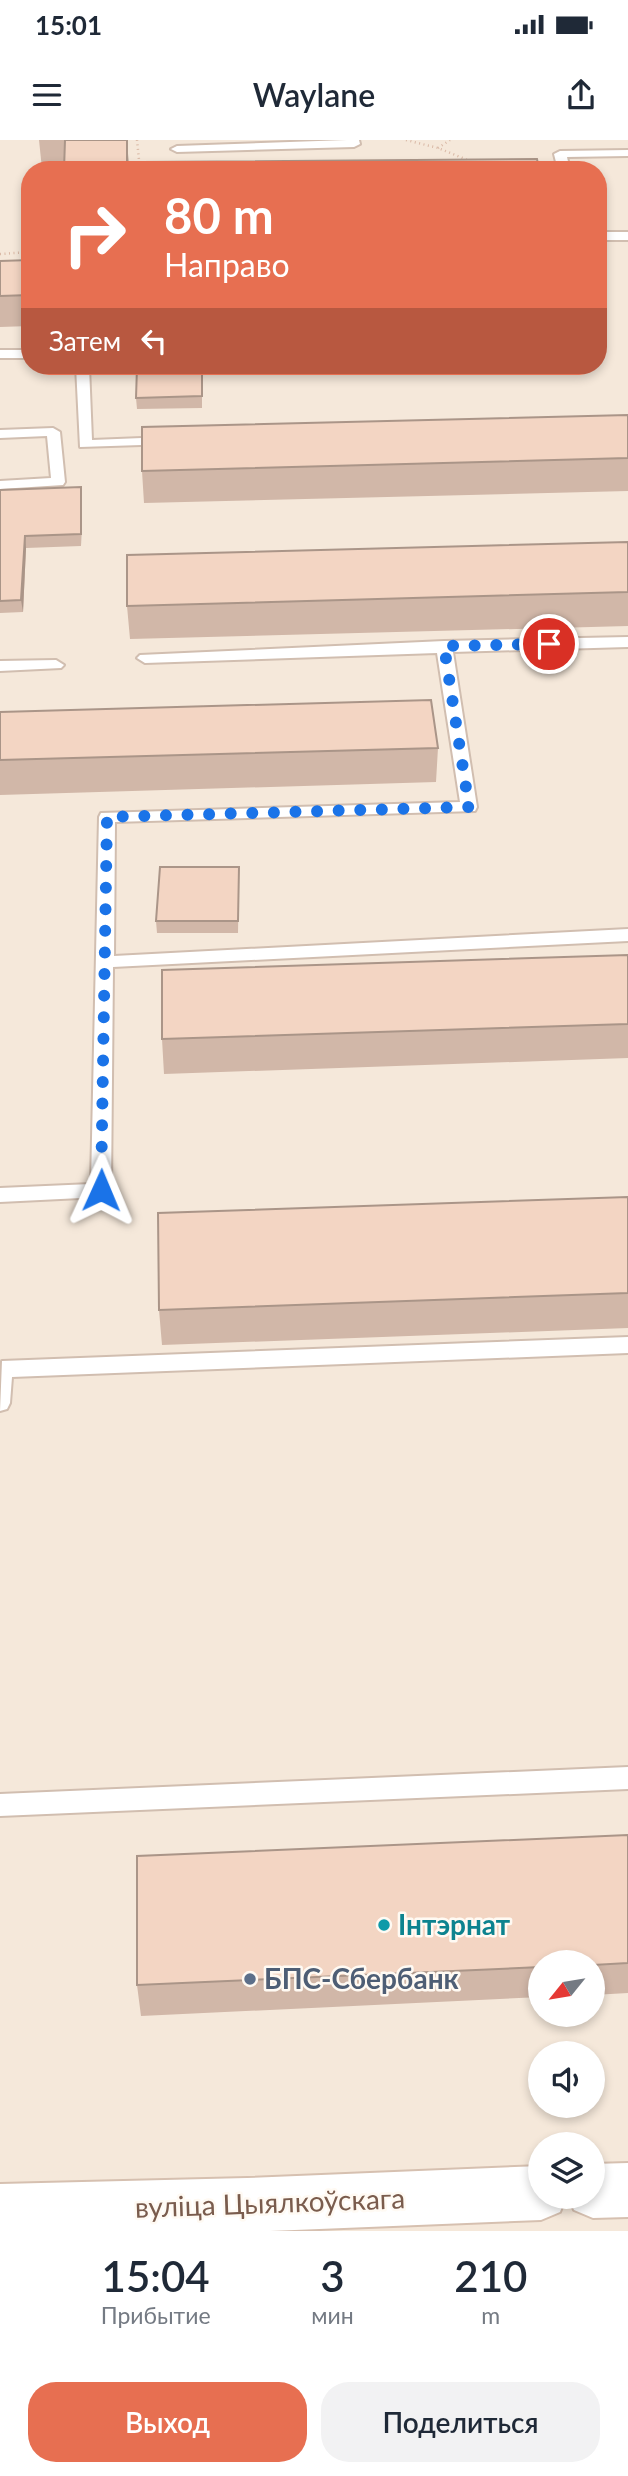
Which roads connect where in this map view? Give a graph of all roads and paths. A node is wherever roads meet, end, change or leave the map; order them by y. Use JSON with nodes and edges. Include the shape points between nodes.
{"nodes":[{"id":1,"x":137,"y":140,"type":"edge"},
{"id":2,"x":354,"y":140,"type":"edge"},
{"id":3,"x":406,"y":140,"type":"edge"},
{"id":4,"x":450,"y":140,"type":"edge"},
{"id":5,"x":438,"y":148,"type":"junction"},
{"id":6,"x":177,"y":149,"type":"dead end"},
{"id":7,"x":628,"y":153,"type":"edge"},
{"id":8,"x":139,"y":161,"type":"edge"},
{"id":9,"x":469,"y":161,"type":"edge"},
{"id":10,"x":562,"y":161,"type":"edge"},
{"id":11,"x":607,"y":236,"type":"edge"},
{"id":12,"x":628,"y":236,"type":"edge"},
{"id":13,"x":21,"y":253,"type":"edge"},
{"id":14,"x":0,"y":254,"type":"edge"},
{"id":15,"x":0,"y":354,"type":"edge"},
{"id":16,"x":21,"y":354,"type":"edge"},
{"id":17,"x":82,"y":375,"type":"edge"},
{"id":18,"x":0,"y":434,"type":"edge"},
{"id":19,"x":183,"y":440,"type":"edge"},
{"id":20,"x":0,"y":485,"type":"edge"},
{"id":21,"x":628,"y":642,"type":"edge"},
{"id":22,"x":444,"y":646,"type":"junction"},
{"id":23,"x":145,"y":658,"type":"dead end"},
{"id":24,"x":56,"y":665,"type":"dead end"},
{"id":25,"x":0,"y":666,"type":"edge"},
{"id":26,"x":628,"y":936,"type":"edge"},
{"id":27,"x":104,"y":962,"type":"junction"},
{"id":28,"x":0,"y":1195,"type":"edge"},
{"id":29,"x":628,"y":1345,"type":"edge"},
{"id":30,"x":0,"y":1402,"type":"edge"},
{"id":31,"x":628,"y":1778,"type":"edge"},
{"id":32,"x":0,"y":1805,"type":"edge"},
{"id":33,"x":628,"y":2189,"type":"edge"},
{"id":34,"x":605,"y":2190,"type":"edge"},
{"id":35,"x":528,"y":2194,"type":"edge"},
{"id":36,"x":0,"y":2211,"type":"edge"},
{"id":37,"x":169,"y":2219,"type":"edge"}],
"edges":[{"from":1,"to":8,"type":"path"},
{"from":2,"to":6,"type":"lane","via":[[354,144]]},
{"from":3,"to":5,"type":"path"},
{"from":4,"to":5,"type":"path"},
{"from":5,"to":9,"type":"path"},
{"from":7,"to":10,"type":"lane","via":[[560,154]]},
{"from":11,"to":12,"type":"lane"},
{"from":13,"to":14,"type":"path"},
{"from":15,"to":16,"type":"lane"},
{"from":17,"to":19,"type":"lane","via":[[85,443]]},
{"from":18,"to":20,"type":"lane","via":[[53,432],[58,482]]},
{"from":21,"to":22,"type":"lane"},
{"from":22,"to":23,"type":"lane"},
{"from":22,"to":27,"type":"lane","via":[[469,807],[107,817]]},
{"from":24,"to":25,"type":"lane"},
{"from":26,"to":27,"type":"lane"},
{"from":27,"to":28,"type":"lane","via":[[101,1190]]},
{"from":29,"to":30,"type":"lane","via":[[2,1369]]},
{"from":31,"to":32,"type":"lane"},
{"from":33,"to":34,"type":"main road"},
{"from":35,"to":37,"type":"main road","name":"вуліца Цыялкоўскага"},
{"from":36,"to":37,"type":"main road","name":"вуліца Цыялкоўскага"}]}
